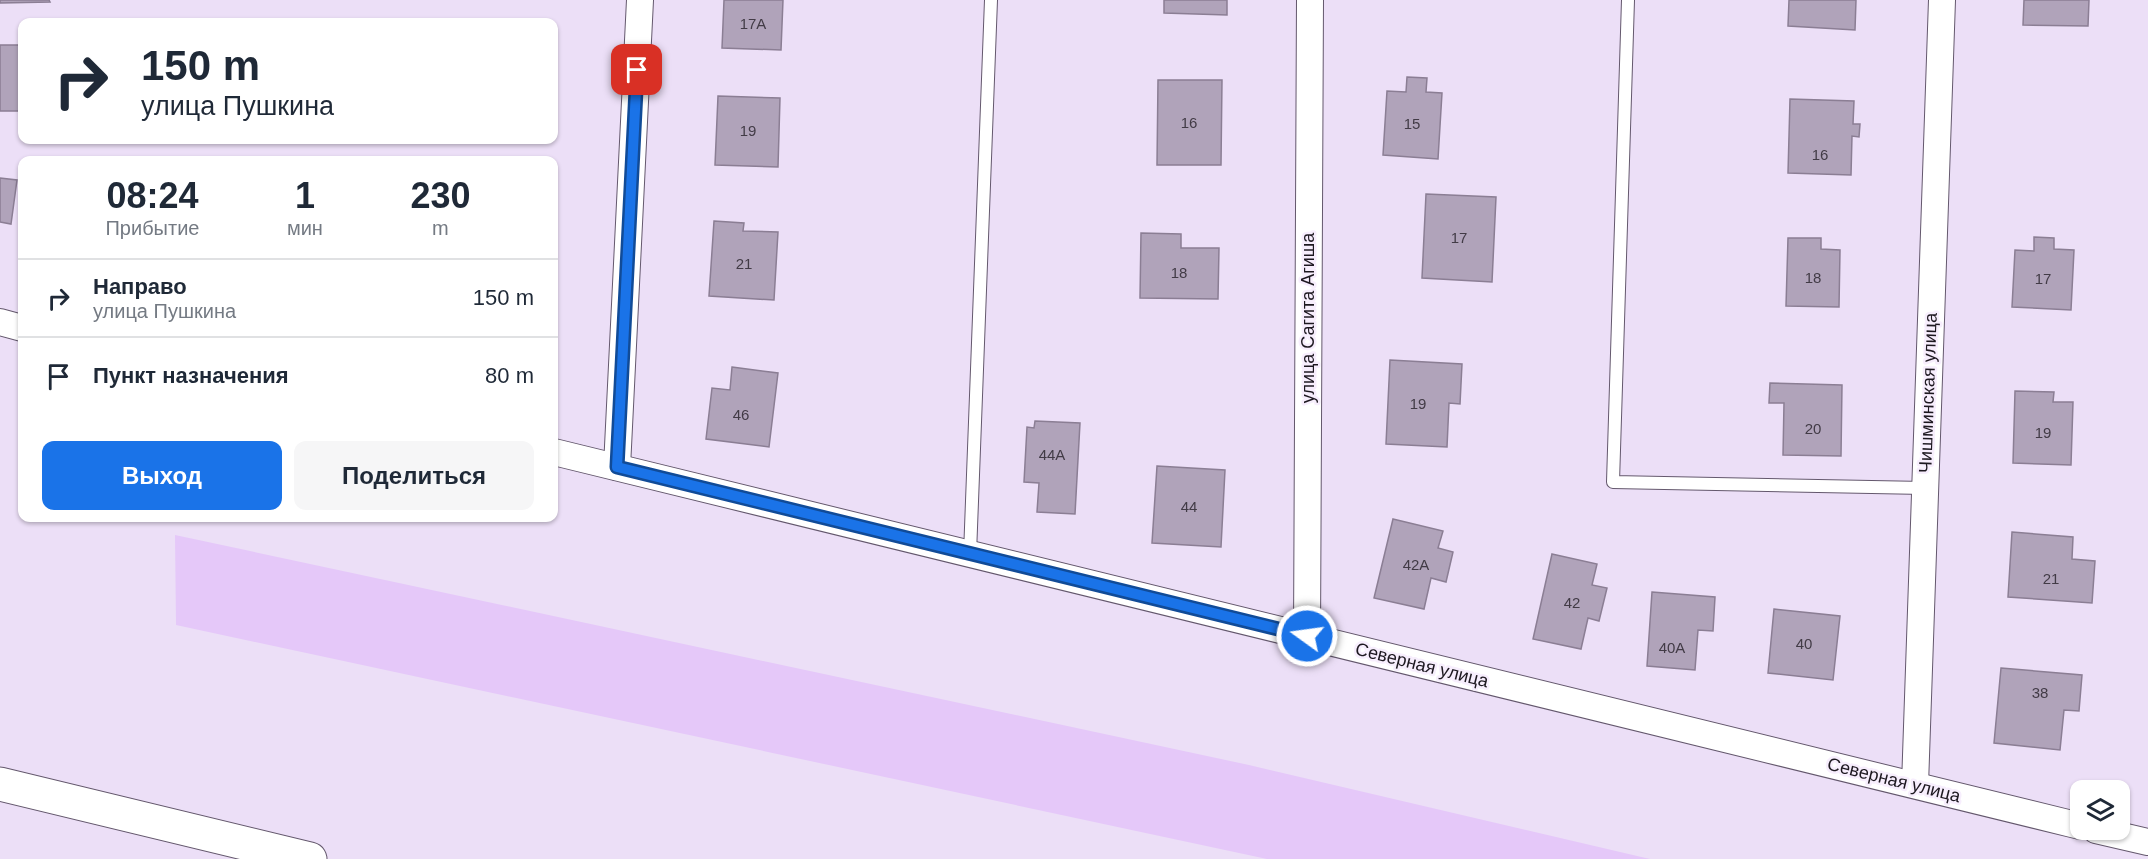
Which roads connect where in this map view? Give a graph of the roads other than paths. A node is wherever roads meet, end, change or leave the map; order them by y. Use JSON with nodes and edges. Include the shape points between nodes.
{"nodes":[{"id":1,"x":640,"y":0,"type":"edge"},
{"id":2,"x":991,"y":0,"type":"edge"},
{"id":3,"x":1310,"y":0,"type":"edge"},
{"id":4,"x":1628,"y":0,"type":"edge"},
{"id":5,"x":1942,"y":0,"type":"edge"},
{"id":6,"x":0,"y":322,"type":"edge"},
{"id":7,"x":18,"y":326,"type":"edge"},
{"id":8,"x":558,"y":453,"type":"edge"},
{"id":9,"x":617,"y":467,"type":"junction"},
{"id":10,"x":1925,"y":488,"type":"junction"},
{"id":11,"x":970,"y":554,"type":"junction"},
{"id":12,"x":1307,"y":636,"type":"junction"},
{"id":13,"x":0,"y":784,"type":"edge"},
{"id":14,"x":1915,"y":785,"type":"junction"},
{"id":15,"x":2070,"y":824,"type":"edge"},
{"id":16,"x":2130,"y":838,"type":"edge"},
{"id":17,"x":2148,"y":842,"type":"edge"},
{"id":18,"x":310,"y":859,"type":"edge"}],
"edges":[{"from":1,"to":9,"type":"street"},
{"from":2,"to":11,"type":"lane"},
{"from":3,"to":12,"type":"street","name":"улица Сагита Агиша"},
{"from":4,"to":10,"type":"lane","via":[[1613,482]]},
{"from":5,"to":10,"type":"street","name":"Чишминская улица"},
{"from":6,"to":7,"type":"street"},
{"from":8,"to":9,"type":"street","name":"Северная улица"},
{"from":9,"to":11,"type":"street","name":"Северная улица"},
{"from":10,"to":14,"type":"street","name":"Чишминская улица"},
{"from":11,"to":12,"type":"street","name":"Северная улица"},
{"from":12,"to":14,"type":"street","name":"Северная улица"},
{"from":13,"to":18,"type":"main road"},
{"from":14,"to":15,"type":"street","name":"Северная улица"},
{"from":16,"to":17,"type":"street"}]}
